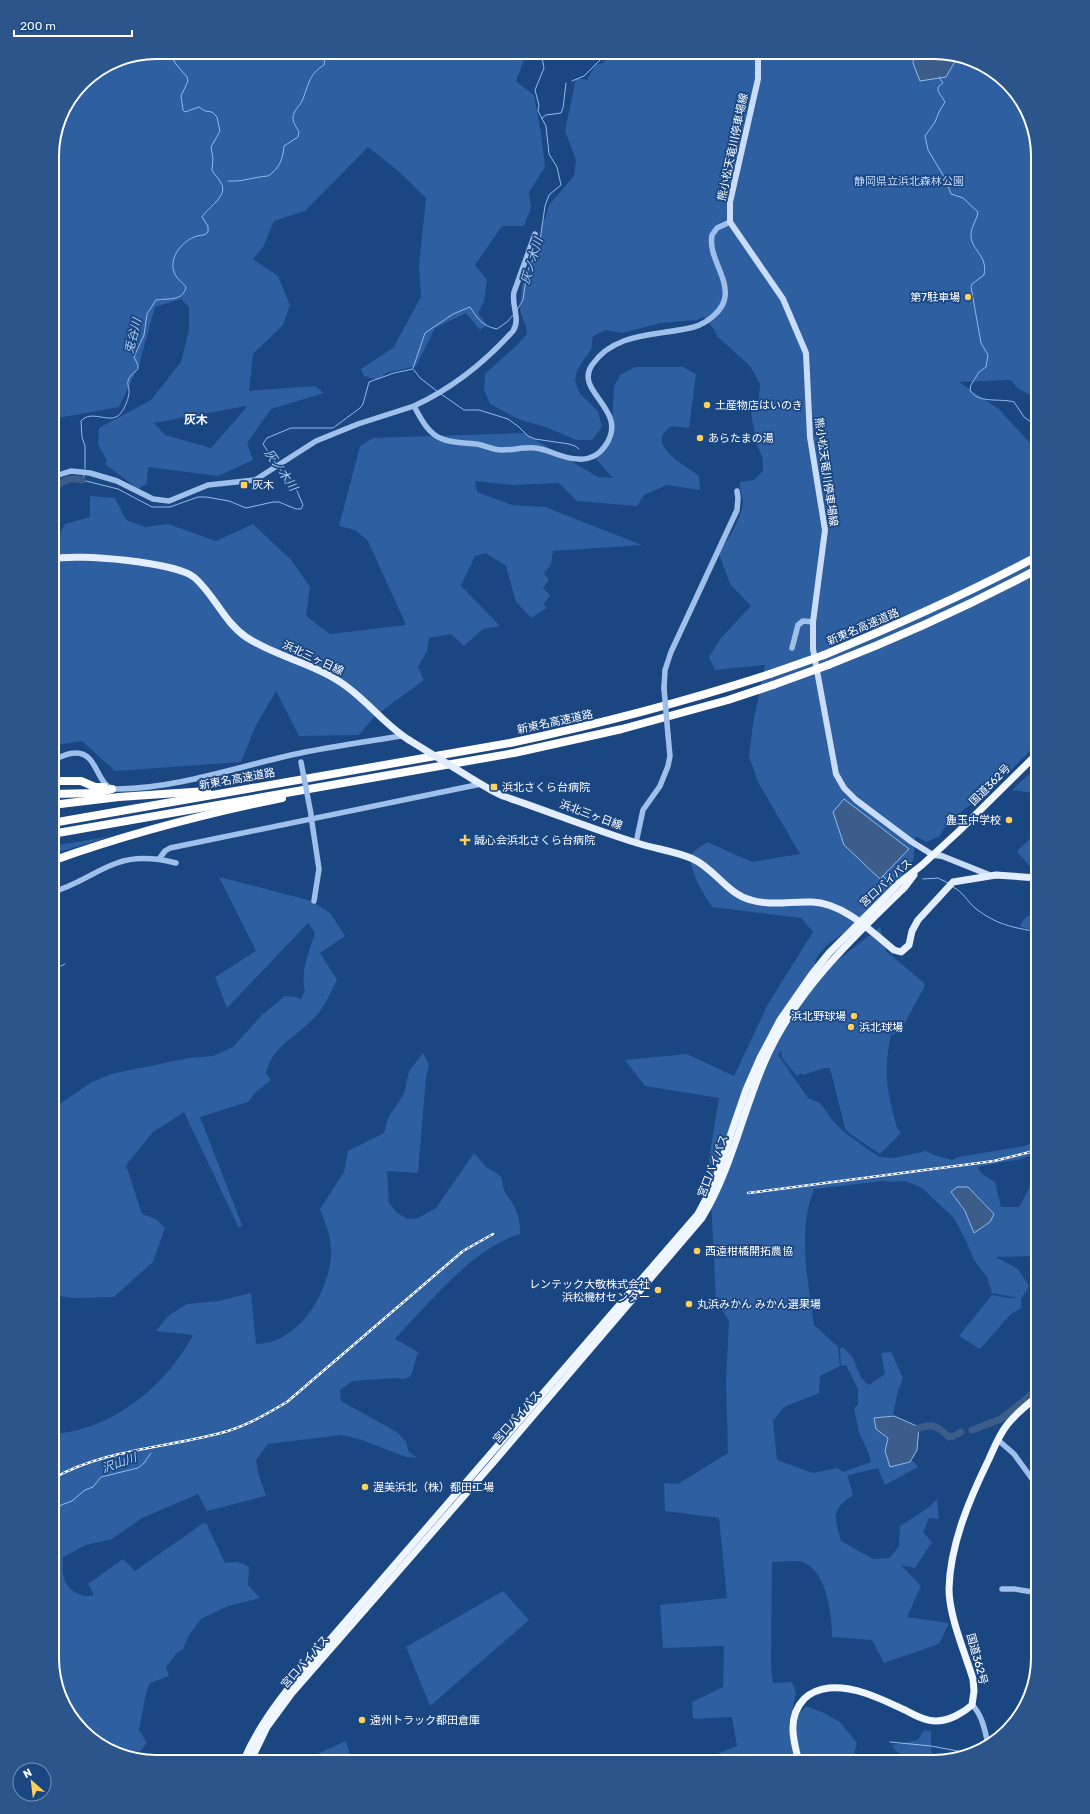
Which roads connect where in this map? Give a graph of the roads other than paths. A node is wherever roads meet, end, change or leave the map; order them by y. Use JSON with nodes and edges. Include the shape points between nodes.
{"nodes":[{"id":1,"x":758,"y":59,"type":"edge"},
{"id":2,"x":730,"y":222,"type":"junction"},
{"id":3,"x":535,"y":234,"type":"dead end"},
{"id":4,"x":414,"y":406,"type":"junction"},
{"id":5,"x":59,"y":475,"type":"edge"},
{"id":6,"x":737,"y":492,"type":"dead end"},
{"id":7,"x":59,"y":558,"type":"edge"},
{"id":8,"x":1031,"y":559,"type":"edge"},
{"id":9,"x":1031,"y":572,"type":"edge"},
{"id":10,"x":814,"y":622,"type":"junction"},
{"id":11,"x":792,"y":648,"type":"dead end"},
{"id":12,"x":401,"y":736,"type":"junction"},
{"id":13,"x":300,"y":754,"type":"junction"},
{"id":14,"x":59,"y":758,"type":"edge"},
{"id":15,"x":1031,"y":760,"type":"edge"},
{"id":16,"x":422,"y":770,"type":"junction"},
{"id":17,"x":59,"y":781,"type":"edge"},
{"id":18,"x":477,"y":782,"type":"junction"},
{"id":19,"x":109,"y":787,"type":"junction"},
{"id":20,"x":247,"y":788,"type":"junction"},
{"id":21,"x":59,"y":794,"type":"edge"},
{"id":22,"x":59,"y":804,"type":"edge"},
{"id":23,"x":311,"y":816,"type":"junction"},
{"id":24,"x":59,"y":821,"type":"edge"},
{"id":25,"x":59,"y":833,"type":"edge"},
{"id":26,"x":636,"y":843,"type":"junction"},
{"id":27,"x":933,"y":855,"type":"junction"},
{"id":28,"x":59,"y":859,"type":"edge"},
{"id":29,"x":159,"y":859,"type":"junction"},
{"id":30,"x":176,"y":863,"type":"dead end"},
{"id":31,"x":922,"y":865,"type":"joint"},
{"id":32,"x":992,"y":876,"type":"junction"},
{"id":33,"x":1031,"y":878,"type":"edge"},
{"id":34,"x":59,"y":890,"type":"edge"},
{"id":35,"x":314,"y":901,"type":"dead end"},
{"id":36,"x":862,"y":924,"type":"junction"},
{"id":37,"x":1031,"y":1401,"type":"edge"},
{"id":38,"x":998,"y":1440,"type":"junction"},
{"id":39,"x":1031,"y":1477,"type":"edge"},
{"id":40,"x":1002,"y":1589,"type":"dead end"},
{"id":41,"x":1031,"y":1592,"type":"edge"},
{"id":42,"x":972,"y":1704,"type":"junction"},
{"id":43,"x":987,"y":1740,"type":"edge"},
{"id":44,"x":247,"y":1755,"type":"edge"},
{"id":45,"x":253,"y":1755,"type":"edge"},
{"id":46,"x":797,"y":1755,"type":"edge"}],
"edges":[{"from":1,"to":2,"type":"main road","name":"熊小松天竜川停車場線","via":[[758,78],[730,202]]},
{"from":2,"to":4,"type":"street","via":[[717,228],[712,236],[713,254],[725,296],[722,306],[715,314],[704,323],[693,327],[653,333],[622,342],[611,347],[591,366],[588,379],[590,387],[612,421],[609,440],[594,456],[578,459],[536,448],[498,450],[475,444],[458,444],[439,438],[430,431]]},
{"from":2,"to":10,"type":"main road","name":"熊小松天竜川停車場線","via":[[787,305],[806,353],[810,437],[825,530]]},
{"from":3,"to":4,"type":"street","via":[[515,286],[512,301],[516,327],[513,332],[487,358],[432,397]]},
{"from":4,"to":5,"type":"street","via":[[316,441],[255,480],[208,485],[163,501],[153,499],[117,481],[90,473],[71,471]]},
{"from":6,"to":26,"type":"street","bridge":true,"via":[[737,510],[665,670],[668,766],[660,786],[644,810]]},
{"from":7,"to":12,"type":"main road","name":"浜北三ヶ日線","via":[[92,557],[170,567],[188,574],[202,585],[238,632],[256,644],[350,688]]},
{"from":8,"to":20,"type":"highway","name":"新東名高速道路","bridge":true,"via":[[946,602],[824,655],[676,704],[503,744]]},
{"from":9,"to":16,"type":"highway","name":"新東名高速道路","bridge":true,"via":[[958,609],[828,665],[728,700],[622,729],[522,752]]},
{"from":10,"to":11,"type":"street","via":[[803,621],[798,624]]},
{"from":10,"to":27,"type":"main road","name":"熊小松天竜川停車場線","via":[[813,649],[816,670],[836,774],[844,788],[856,800]]},
{"from":12,"to":13,"type":"street","via":[[350,743]]},
{"from":12,"to":18,"type":"main road","name":"浜北三ヶ日線","bridge":true},
{"from":13,"to":19,"type":"street","via":[[177,782],[130,788]]},
{"from":13,"to":23,"type":"street","bridge":true},
{"from":14,"to":19,"type":"street","via":[[71,754],[85,754],[102,781]]},
{"from":15,"to":27,"type":"highway","name":"国道362号"},
{"from":16,"to":25,"type":"highway","name":"新東名高速道路"},
{"from":16,"to":28,"type":"highway","via":[[164,825]]},
{"from":17,"to":19,"type":"highway","via":[[80,781],[98,788]]},
{"from":18,"to":23,"type":"street"},
{"from":18,"to":26,"type":"main road","name":"浜北三ヶ日線","via":[[503,796]]},
{"from":19,"to":21,"type":"highway","via":[[96,793]]},
{"from":20,"to":22,"type":"highway"},
{"from":20,"to":24,"type":"highway","name":"新東名高速道路"},
{"from":23,"to":29,"type":"street","via":[[170,848]]},
{"from":23,"to":35,"type":"street","via":[[319,869]]},
{"from":26,"to":36,"type":"main road","name":"浜北三ヶ日線","via":[[692,858],[737,894],[751,900],[766,903],[826,904]]},
{"from":27,"to":31,"type":"highway","name":"国道362号"},
{"from":27,"to":32,"type":"main road","name":"熊小松天竜川停車場線","via":[[942,856]]},
{"from":29,"to":30,"type":"street"},
{"from":29,"to":34,"type":"street","via":[[118,862]]},
{"from":31,"to":36,"type":"highway","name":"宮口バイパス","via":[[899,883]]},
{"from":32,"to":33,"type":"main road","name":"浜北三ヶ日線"},
{"from":32,"to":36,"type":"main road","name":"浜北三ヶ日線","via":[[960,879],[952,883],[918,920],[909,945],[901,952],[894,950]]},
{"from":36,"to":44,"type":"highway","name":"宮口バイパス","via":[[830,953],[812,974],[777,1027],[746,1090],[713,1186],[698,1214],[296,1679],[276,1703]]},
{"from":36,"to":45,"type":"highway","name":"宮口バイパス","via":[[788,1018],[764,1062],[723,1176],[702,1218],[294,1690],[267,1727]]},
{"from":37,"to":38,"type":"highway","name":"国道362号","via":[[1017,1412]]},
{"from":38,"to":39,"type":"street","via":[[1014,1454]]},
{"from":38,"to":42,"type":"highway","name":"国道362号","via":[[971,1495],[950,1574],[951,1610],[973,1679]]},
{"from":40,"to":41,"type":"street"},
{"from":42,"to":43,"type":"street","via":[[981,1719]]},
{"from":42,"to":46,"type":"highway","via":[[959,1714],[936,1721],[919,1717],[856,1690],[823,1688],[806,1697],[793,1717],[793,1743]]}]}
